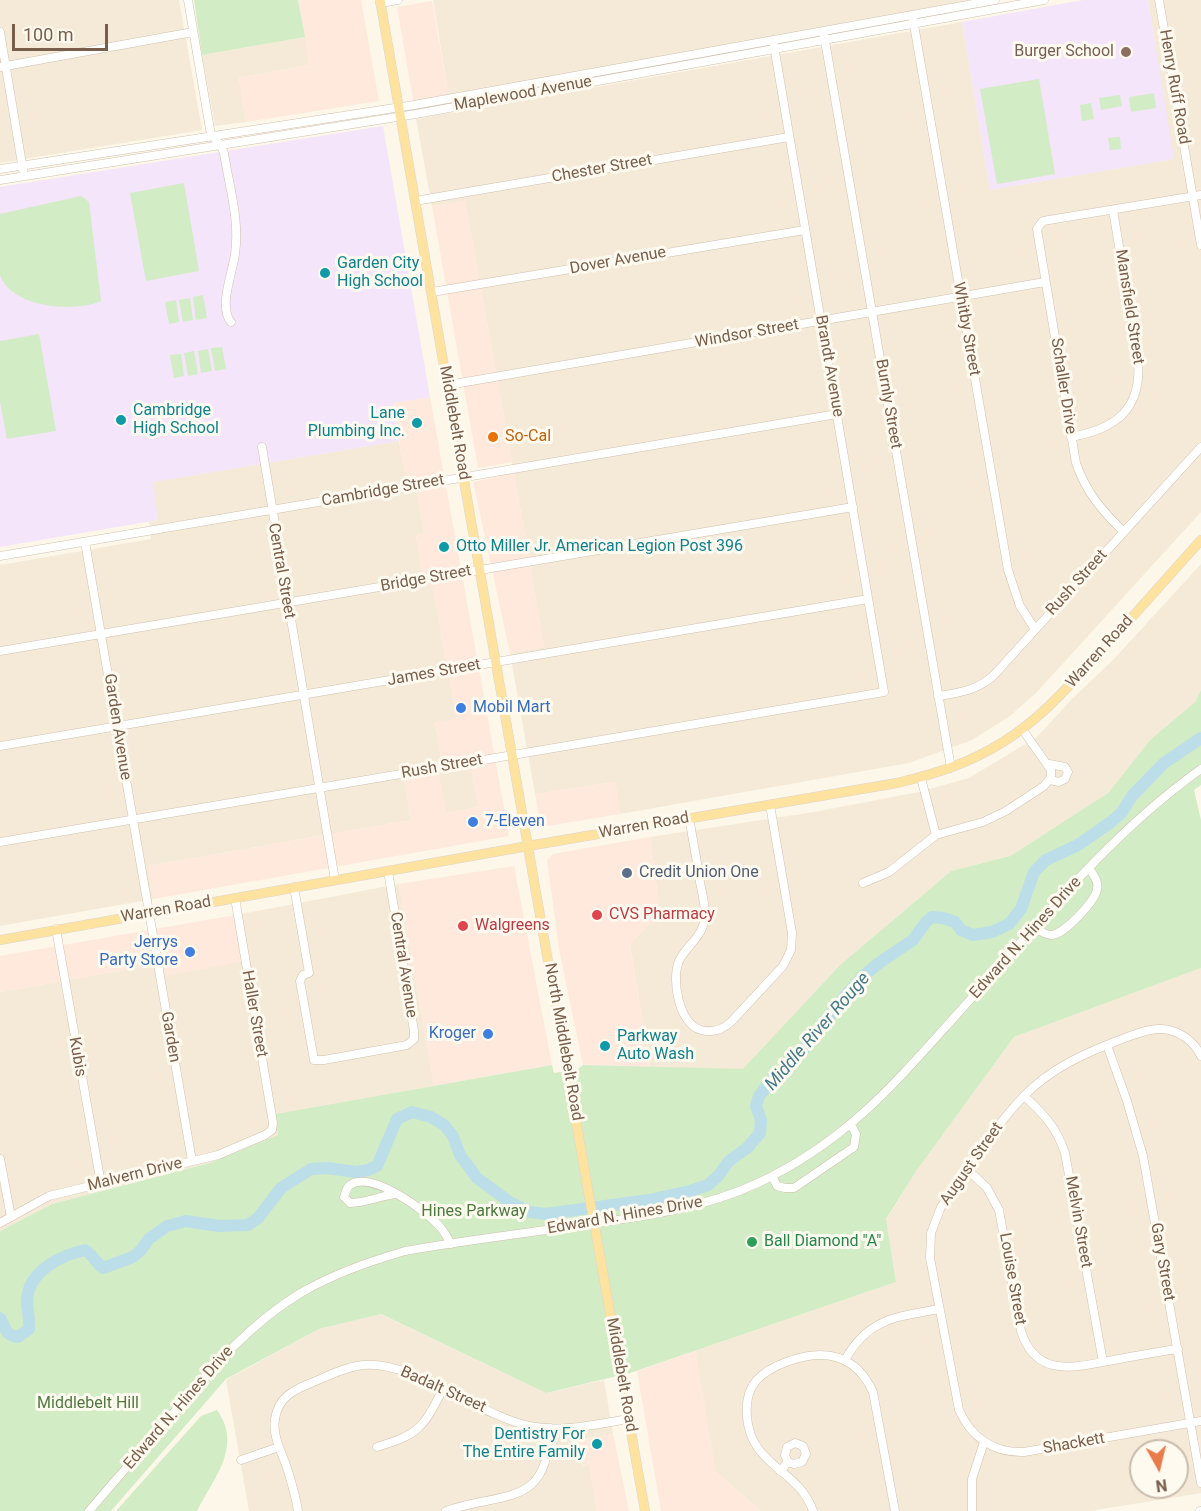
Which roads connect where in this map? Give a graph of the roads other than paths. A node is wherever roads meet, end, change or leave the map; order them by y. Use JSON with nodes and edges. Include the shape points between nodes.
{"nodes":[{"id":1,"x":188,"y":0,"type":"edge"},
{"id":2,"x":398,"y":0,"type":"edge"},
{"id":3,"x":996,"y":0,"type":"edge"},
{"id":4,"x":1044,"y":0,"type":"edge"},
{"id":5,"x":1159,"y":0,"type":"edge"},
{"id":6,"x":380,"y":2,"type":"edge"},
{"id":7,"x":914,"y":19,"type":"junction"},
{"id":8,"x":0,"y":32,"type":"edge"},
{"id":9,"x":193,"y":32,"type":"junction"},
{"id":10,"x":824,"y":35,"type":"junction"},
{"id":11,"x":773,"y":44,"type":"junction"},
{"id":12,"x":3,"y":67,"type":"edge"},
{"id":13,"x":398,"y":111,"type":"junction"},
{"id":14,"x":211,"y":135,"type":"junction"},
{"id":15,"x":789,"y":137,"type":"junction"},
{"id":16,"x":220,"y":144,"type":"junction"},
{"id":17,"x":65,"y":159,"type":"junction"},
{"id":18,"x":22,"y":166,"type":"junction"},
{"id":19,"x":67,"y":169,"type":"junction"},
{"id":20,"x":0,"y":170,"type":"edge"},
{"id":21,"x":24,"y":176,"type":"junction"},
{"id":22,"x":0,"y":180,"type":"edge"},
{"id":23,"x":1197,"y":196,"type":"edge"},
{"id":24,"x":415,"y":201,"type":"junction"},
{"id":25,"x":1113,"y":210,"type":"junction"},
{"id":26,"x":805,"y":230,"type":"junction"},
{"id":27,"x":1201,"y":245,"type":"edge"},
{"id":28,"x":1045,"y":282,"type":"junction"},
{"id":29,"x":432,"y":292,"type":"junction"},
{"id":30,"x":961,"y":297,"type":"junction"},
{"id":31,"x":873,"y":312,"type":"junction"},
{"id":32,"x":231,"y":322,"type":"dead end"},
{"id":33,"x":821,"y":322,"type":"junction"},
{"id":34,"x":448,"y":386,"type":"junction"},
{"id":35,"x":837,"y":414,"type":"junction"},
{"id":36,"x":1071,"y":437,"type":"junction"},
{"id":37,"x":262,"y":447,"type":"dead end"},
{"id":38,"x":1201,"y":447,"type":"edge"},
{"id":39,"x":464,"y":478,"type":"junction"},
{"id":40,"x":853,"y":507,"type":"junction"},
{"id":41,"x":271,"y":510,"type":"junction"},
{"id":42,"x":1124,"y":532,"type":"junction"},
{"id":43,"x":1201,"y":540,"type":"edge"},
{"id":44,"x":85,"y":542,"type":"junction"},
{"id":45,"x":0,"y":556,"type":"edge"},
{"id":46,"x":480,"y":570,"type":"junction"},
{"id":47,"x":868,"y":599,"type":"junction"},
{"id":48,"x":287,"y":603,"type":"junction"},
{"id":49,"x":1035,"y":629,"type":"junction"},
{"id":50,"x":101,"y":635,"type":"junction"},
{"id":51,"x":0,"y":651,"type":"edge"},
{"id":52,"x":496,"y":663,"type":"junction"},
{"id":53,"x":884,"y":692,"type":"joint"},
{"id":54,"x":302,"y":695,"type":"junction"},
{"id":55,"x":938,"y":696,"type":"junction"},
{"id":56,"x":117,"y":726,"type":"junction"},
{"id":57,"x":1022,"y":729,"type":"junction"},
{"id":58,"x":0,"y":746,"type":"edge"},
{"id":59,"x":511,"y":755,"type":"junction"},
{"id":60,"x":1049,"y":764,"type":"junction"},
{"id":61,"x":951,"y":768,"type":"junction"},
{"id":62,"x":1201,"y":769,"type":"edge"},
{"id":63,"x":921,"y":778,"type":"junction"},
{"id":64,"x":1050,"y":780,"type":"junction"},
{"id":65,"x":319,"y":788,"type":"junction"},
{"id":66,"x":770,"y":805,"type":"junction"},
{"id":67,"x":689,"y":818,"type":"junction"},
{"id":68,"x":132,"y":819,"type":"junction"},
{"id":69,"x":936,"y":835,"type":"junction"},
{"id":70,"x":0,"y":842,"type":"edge"},
{"id":71,"x":528,"y":846,"type":"junction"},
{"id":72,"x":1089,"y":868,"type":"junction"},
{"id":73,"x":388,"y":871,"type":"junction"},
{"id":74,"x":335,"y":880,"type":"junction"},
{"id":75,"x":863,"y":883,"type":"dead end"},
{"id":76,"x":294,"y":887,"type":"junction"},
{"id":77,"x":235,"y":898,"type":"junction"},
{"id":78,"x":148,"y":913,"type":"junction"},
{"id":79,"x":1035,"y":928,"type":"junction"},
{"id":80,"x":56,"y":929,"type":"junction"},
{"id":81,"x":0,"y":940,"type":"edge"},
{"id":82,"x":1107,"y":1045,"type":"junction"},
{"id":83,"x":1201,"y":1056,"type":"edge"},
{"id":84,"x":1024,"y":1096,"type":"junction"},
{"id":85,"x":851,"y":1125,"type":"junction"},
{"id":86,"x":272,"y":1130,"type":"joint"},
{"id":87,"x":0,"y":1159,"type":"edge"},
{"id":88,"x":192,"y":1161,"type":"junction"},
{"id":89,"x":968,"y":1170,"type":"junction"},
{"id":90,"x":772,"y":1176,"type":"junction"},
{"id":91,"x":101,"y":1184,"type":"junction"},
{"id":92,"x":395,"y":1194,"type":"junction"},
{"id":93,"x":11,"y":1217,"type":"junction"},
{"id":94,"x":0,"y":1223,"type":"edge"},
{"id":95,"x":597,"y":1239,"type":"joint"},
{"id":96,"x":451,"y":1244,"type":"junction"},
{"id":97,"x":939,"y":1309,"type":"junction"},
{"id":98,"x":1178,"y":1349,"type":"junction"},
{"id":99,"x":845,"y":1360,"type":"junction"},
{"id":100,"x":1103,"y":1362,"type":"junction"},
{"id":101,"x":443,"y":1389,"type":"junction"},
{"id":102,"x":628,"y":1419,"type":"junction"},
{"id":103,"x":1201,"y":1421,"type":"edge"},
{"id":104,"x":1191,"y":1424,"type":"junction"},
{"id":105,"x":550,"y":1428,"type":"junction"},
{"id":106,"x":984,"y":1442,"type":"junction"},
{"id":107,"x":279,"y":1447,"type":"junction"},
{"id":108,"x":377,"y":1447,"type":"dead end"},
{"id":109,"x":241,"y":1460,"type":"dead end"},
{"id":110,"x":788,"y":1462,"type":"dead end"},
{"id":111,"x":780,"y":1471,"type":"junction"},
{"id":112,"x":1201,"y":1483,"type":"edge"},
{"id":113,"x":89,"y":1511,"type":"edge"},
{"id":114,"x":298,"y":1511,"type":"edge"},
{"id":115,"x":446,"y":1511,"type":"edge"},
{"id":116,"x":645,"y":1511,"type":"edge"},
{"id":117,"x":813,"y":1511,"type":"edge"},
{"id":118,"x":895,"y":1511,"type":"edge"},
{"id":119,"x":972,"y":1511,"type":"edge"}],
"edges":[{"from":1,"to":9,"type":"street"},
{"from":2,"to":6,"type":"street"},
{"from":3,"to":7,"type":"street","name":"Maplewood Avenue"},
{"from":4,"to":7,"type":"street","name":"Maplewood Avenue"},
{"from":5,"to":23,"type":"street","name":"Henry Ruff Road"},
{"from":6,"to":13,"type":"main road","name":"Middlebelt Road"},
{"from":7,"to":10,"type":"street","name":"Maplewood Avenue"},
{"from":7,"to":30,"type":"street","name":"Whitby Street"},
{"from":8,"to":12,"type":"street"},
{"from":9,"to":12,"type":"street"},
{"from":9,"to":14,"type":"street"},
{"from":10,"to":11,"type":"street","name":"Maplewood Avenue"},
{"from":10,"to":31,"type":"street","name":"Burnly Street"},
{"from":11,"to":13,"type":"street","name":"Maplewood Avenue"},
{"from":11,"to":15,"type":"street","name":"Brandt Avenue"},
{"from":12,"to":18,"type":"street"},
{"from":13,"to":14,"type":"street","name":"Maplewood Avenue"},
{"from":13,"to":16,"type":"street","name":"Maplewood Avenue"},
{"from":13,"to":24,"type":"main road","name":"Middlebelt Road"},
{"from":14,"to":16,"type":"street"},
{"from":14,"to":17,"type":"street","name":"Maplewood Avenue"},
{"from":15,"to":24,"type":"street","name":"Chester Street"},
{"from":15,"to":26,"type":"street","name":"Brandt Avenue"},
{"from":16,"to":19,"type":"street","name":"Maplewood Avenue"},
{"from":16,"to":32,"type":"street","via":[[236,222],[225,311]]},
{"from":17,"to":18,"type":"street","name":"Maplewood Avenue"},
{"from":17,"to":19,"type":"street"},
{"from":18,"to":20,"type":"street","name":"Maplewood Avenue"},
{"from":18,"to":21,"type":"street"},
{"from":19,"to":21,"type":"street","name":"Maplewood Avenue"},
{"from":21,"to":22,"type":"street","name":"Maplewood Avenue"},
{"from":23,"to":25,"type":"street"},
{"from":23,"to":27,"type":"street","name":"Henry Ruff Road"},
{"from":24,"to":29,"type":"main road","name":"Middlebelt Road"},
{"from":25,"to":28,"type":"street","name":"Schaller Drive","via":[[1043,221],[1039,225]]},
{"from":25,"to":36,"type":"street","name":"Mansfield Street","via":[[1138,381],[1131,403],[1116,420],[1098,431]]},
{"from":26,"to":29,"type":"street","name":"Dover Avenue"},
{"from":26,"to":33,"type":"street","name":"Brandt Avenue"},
{"from":28,"to":30,"type":"street","name":"Windsor Street"},
{"from":28,"to":36,"type":"street","name":"Schaller Drive"},
{"from":29,"to":34,"type":"main road","name":"Middlebelt Road"},
{"from":30,"to":31,"type":"street","name":"Windsor Street"},
{"from":30,"to":49,"type":"street","name":"Whitby Street","via":[[1008,570],[1020,606]]},
{"from":31,"to":33,"type":"street","name":"Windsor Street"},
{"from":31,"to":55,"type":"street","name":"Burnly Street"},
{"from":33,"to":34,"type":"street","name":"Windsor Street"},
{"from":33,"to":35,"type":"street","name":"Brandt Avenue"},
{"from":34,"to":39,"type":"main road","name":"Middlebelt Road"},
{"from":35,"to":39,"type":"street","name":"Cambridge Street"},
{"from":35,"to":40,"type":"street","name":"Brandt Avenue"},
{"from":36,"to":42,"type":"street","name":"Schaller Drive","via":[[1087,490]]},
{"from":37,"to":41,"type":"street","name":"Central Street"},
{"from":38,"to":42,"type":"street","name":"Rush Street"},
{"from":39,"to":41,"type":"street","name":"Cambridge Street"},
{"from":39,"to":46,"type":"main road","name":"Middlebelt Road"},
{"from":40,"to":46,"type":"street","name":"Bridge Street"},
{"from":40,"to":47,"type":"street","name":"Brandt Avenue"},
{"from":41,"to":44,"type":"street","name":"Cambridge Street"},
{"from":41,"to":48,"type":"street","name":"Central Street"},
{"from":42,"to":49,"type":"street","name":"Rush Street"},
{"from":43,"to":57,"type":"main road","name":"Warren Road","via":[[1061,695]]},
{"from":44,"to":45,"type":"street","name":"Cambridge Street"},
{"from":44,"to":50,"type":"street","name":"Garden Avenue"},
{"from":46,"to":48,"type":"street","name":"Bridge Street"},
{"from":46,"to":52,"type":"main road","name":"Middlebelt Road"},
{"from":47,"to":52,"type":"street","name":"James Street"},
{"from":47,"to":53,"type":"street","name":"Brandt Avenue"},
{"from":48,"to":50,"type":"street","name":"Bridge Street"},
{"from":48,"to":54,"type":"street","name":"Central Street"},
{"from":49,"to":55,"type":"street","name":"Rush Street","via":[[984,683],[967,691]]},
{"from":50,"to":51,"type":"street","name":"Bridge Street"},
{"from":50,"to":56,"type":"street","name":"Garden Avenue"},
{"from":52,"to":54,"type":"street","name":"James Street"},
{"from":52,"to":59,"type":"main road","name":"Middlebelt Road"},
{"from":53,"to":59,"type":"street","name":"Rush Street"},
{"from":54,"to":56,"type":"street","name":"James Street"},
{"from":54,"to":65,"type":"street"},
{"from":55,"to":61,"type":"street","name":"Burnly Street"},
{"from":56,"to":58,"type":"street","name":"James Street"},
{"from":56,"to":68,"type":"street","name":"Garden Avenue"},
{"from":57,"to":60,"type":"street"},
{"from":57,"to":61,"type":"main road","name":"Warren Road","via":[[989,751]]},
{"from":59,"to":65,"type":"street","name":"Rush Street"},
{"from":59,"to":71,"type":"main road","name":"Middlebelt Road"},
{"from":60,"to":64,"type":"street"},
{"from":60,"to":64,"type":"street","via":[[1065,767],[1068,772],[1059,782]]},
{"from":61,"to":63,"type":"main road","name":"Warren Road"},
{"from":62,"to":72,"type":"street","name":"Edward N. Hines Drive","via":[[1157,803]]},
{"from":63,"to":66,"type":"main road","name":"Warren Road"},
{"from":63,"to":69,"type":"street"},
{"from":64,"to":69,"type":"street","via":[[996,817]]},
{"from":65,"to":68,"type":"street","name":"Rush Street"},
{"from":65,"to":74,"type":"street"},
{"from":66,"to":67,"type":"main road","name":"Warren Road"},
{"from":66,"to":67,"type":"street","via":[[792,945],[783,966],[726,1026],[714,1031],[695,1028],[683,1015],[677,985],[677,966],[700,933],[705,917]]},
{"from":67,"to":71,"type":"main road","name":"Warren Road"},
{"from":68,"to":70,"type":"street","name":"Rush Street"},
{"from":68,"to":78,"type":"street","name":"Garden Avenue"},
{"from":69,"to":75,"type":"street","via":[[889,872]]},
{"from":71,"to":73,"type":"main road","name":"Warren Road"},
{"from":71,"to":95,"type":"main road","name":"North Middlebelt Road","bridge":true},
{"from":72,"to":79,"type":"street","name":"Edward N. Hines Drive"},
{"from":72,"to":79,"type":"street","via":[[1098,888],[1080,915],[1054,935]]},
{"from":73,"to":74,"type":"main road","name":"Warren Road"},
{"from":73,"to":76,"type":"street","name":"Central Avenue","via":[[414,1031],[414,1039],[407,1046],[314,1060],[300,981],[309,973]]},
{"from":74,"to":76,"type":"main road","name":"Warren Road"},
{"from":76,"to":77,"type":"main road","name":"Warren Road"},
{"from":77,"to":78,"type":"main road","name":"Warren Road"},
{"from":77,"to":86,"type":"street","name":"Haller Street"},
{"from":78,"to":80,"type":"main road","name":"Warren Road"},
{"from":78,"to":88,"type":"street","name":"Garden"},
{"from":79,"to":85,"type":"street","name":"Edward N. Hines Drive","via":[[894,1085]]},
{"from":80,"to":81,"type":"main road","name":"Warren Road"},
{"from":80,"to":91,"type":"street","name":"Kubis"},
{"from":82,"to":83,"type":"street","name":"August Street","via":[[1155,1029],[1169,1030],[1184,1036]]},
{"from":82,"to":84,"type":"street","name":"August Street","via":[[1063,1065]]},
{"from":82,"to":98,"type":"street","name":"Gary Street","via":[[1143,1156]]},
{"from":84,"to":89,"type":"street","name":"August Street"},
{"from":84,"to":100,"type":"street","name":"Melvin Street","via":[[1051,1122],[1065,1153]]},
{"from":85,"to":90,"type":"street","name":"Edward N. Hines Drive"},
{"from":85,"to":90,"type":"street","via":[[856,1134],[854,1147],[794,1188],[777,1186]]},
{"from":86,"to":88,"type":"street","name":"Malvern Drive","via":[[225,1153]]},
{"from":87,"to":93,"type":"street"},
{"from":88,"to":91,"type":"street","name":"Malvern Drive"},
{"from":89,"to":97,"type":"street","name":"August Street","via":[[941,1207],[932,1233],[930,1258]]},
{"from":89,"to":100,"type":"street","name":"Louise Street","via":[[987,1188],[999,1210],[1021,1331],[1028,1348],[1041,1360],[1058,1367]]},
{"from":90,"to":96,"type":"street","name":"Edward N. Hines Drive","via":[[715,1200],[680,1209]]},
{"from":91,"to":93,"type":"street","name":"Malvern Drive","via":[[49,1196]]},
{"from":92,"to":92,"type":"street","via":[[364,1181],[352,1183],[344,1197],[350,1203],[360,1203]]},
{"from":92,"to":96,"type":"street","via":[[438,1225]]},
{"from":93,"to":94,"type":"street","name":"Malvern Drive"},
{"from":95,"to":102,"type":"main road","name":"Middlebelt Road"},
{"from":96,"to":113,"type":"street","name":"Edward N. Hines Drive","via":[[370,1261],[328,1278],[270,1314],[227,1352]]},
{"from":97,"to":99,"type":"street","via":[[878,1324],[862,1336]]},
{"from":97,"to":106,"type":"street","name":"August Street","via":[[959,1410],[968,1428]]},
{"from":98,"to":100,"type":"street","name":"Louise Street"},
{"from":98,"to":104,"type":"street","name":"Gary Street"},
{"from":99,"to":111,"type":"street","via":[[809,1355],[770,1368],[755,1381],[746,1407],[751,1437],[756,1448]]},
{"from":99,"to":118,"type":"street","via":[[864,1376],[876,1398]]},
{"from":101,"to":105,"type":"street","name":"Badalt Street","via":[[511,1421]]},
{"from":101,"to":107,"type":"street","name":"Badalt Street","via":[[389,1367],[366,1365],[343,1370],[296,1388],[283,1399],[274,1422]]},
{"from":101,"to":108,"type":"street","via":[[428,1419],[416,1431],[402,1440]]},
{"from":102,"to":105,"type":"street","name":"Badalt Street"},
{"from":102,"to":116,"type":"main road","name":"Middlebelt Road"},
{"from":103,"to":104,"type":"street","name":"Shackett"},
{"from":104,"to":106,"type":"street","name":"Shackett","via":[[1024,1452],[1004,1451]]},
{"from":104,"to":112,"type":"street","name":"Gary Street"},
{"from":105,"to":115,"type":"street","via":[[547,1462],[530,1486],[511,1496]]},
{"from":106,"to":119,"type":"street","via":[[972,1479]]},
{"from":107,"to":109,"type":"street"},
{"from":107,"to":114,"type":"street","name":"Badalt Street"},
{"from":110,"to":111,"type":"street"},
{"from":111,"to":117,"type":"street","via":[[800,1488]]}]}
